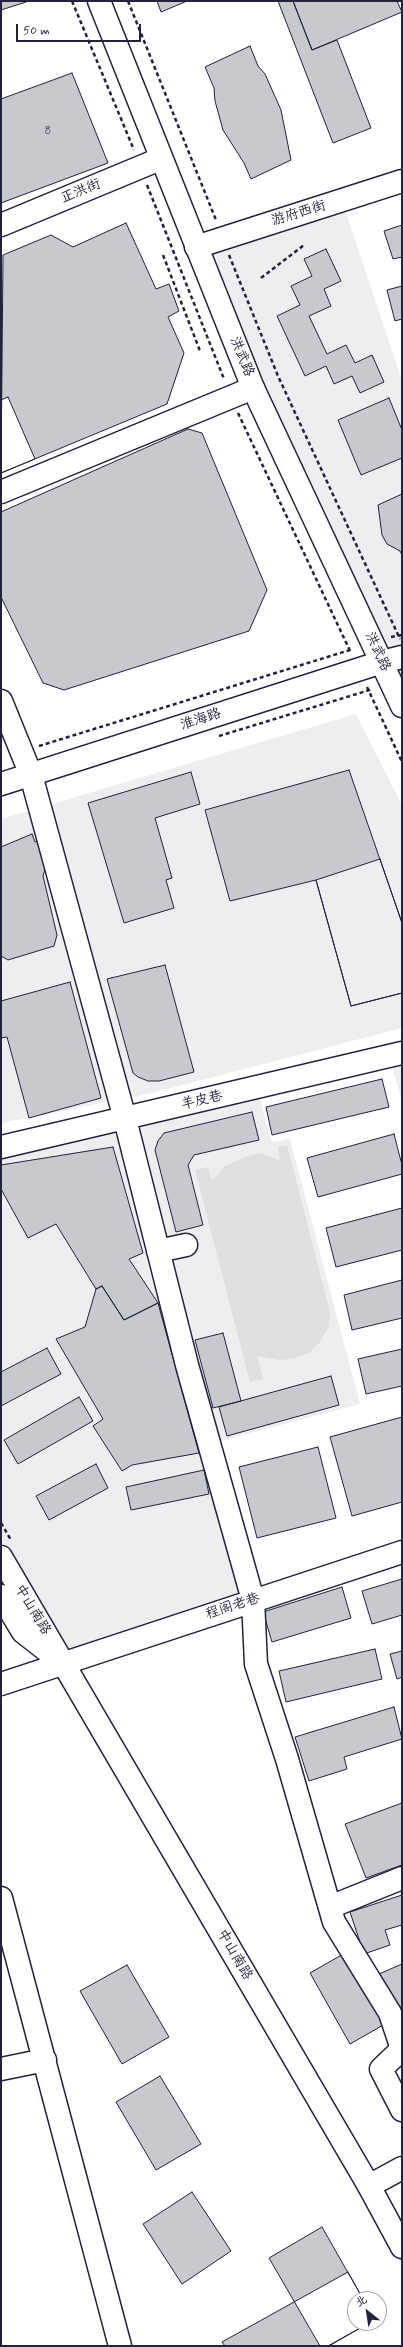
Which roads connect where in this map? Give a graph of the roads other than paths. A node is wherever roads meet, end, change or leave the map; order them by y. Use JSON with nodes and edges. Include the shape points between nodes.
{"nodes":[{"id":1,"x":99,"y":1,"type":"edge"},
{"id":2,"x":160,"y":159,"type":"junction"},
{"id":3,"x":402,"y":181,"type":"edge"},
{"id":4,"x":1,"y":225,"type":"edge"},
{"id":5,"x":196,"y":246,"type":"junction"},
{"id":6,"x":253,"y":388,"type":"junction"},
{"id":7,"x":1,"y":492,"type":"edge"},
{"id":8,"x":402,"y":657,"type":"edge"},
{"id":9,"x":382,"y":662,"type":"junction"},
{"id":10,"x":1,"y":701,"type":"edge"},
{"id":11,"x":402,"y":706,"type":"edge"},
{"id":12,"x":31,"y":775,"type":"junction"},
{"id":13,"x":1,"y":784,"type":"edge"},
{"id":14,"x":402,"y":1053,"type":"edge"},
{"id":15,"x":125,"y":1119,"type":"junction"},
{"id":16,"x":1,"y":1147,"type":"edge"},
{"id":17,"x":186,"y":1245,"type":"dead end"},
{"id":18,"x":158,"y":1251,"type":"junction"},
{"id":19,"x":402,"y":1552,"type":"edge"},
{"id":20,"x":1,"y":1557,"type":"edge"},
{"id":21,"x":1,"y":1596,"type":"edge"},
{"id":22,"x":252,"y":1600,"type":"junction"},
{"id":23,"x":64,"y":1664,"type":"junction"},
{"id":24,"x":1,"y":1684,"type":"edge"},
{"id":25,"x":402,"y":1878,"type":"edge"},
{"id":26,"x":1,"y":1898,"type":"edge"},
{"id":27,"x":330,"y":1907,"type":"junction"},
{"id":28,"x":45,"y":2060,"type":"junction"},
{"id":29,"x":1,"y":2069,"type":"edge"},
{"id":30,"x":402,"y":2110,"type":"edge"},
{"id":31,"x":402,"y":2168,"type":"edge"},
{"id":32,"x":369,"y":2186,"type":"junction"},
{"id":33,"x":402,"y":2247,"type":"edge"},
{"id":34,"x":120,"y":2346,"type":"edge"}],
"edges":[{"from":1,"to":2,"type":"street","name":"洪武路"},
{"from":2,"to":4,"type":"street","name":"正洪街"},
{"from":2,"to":5,"type":"street","name":"洪武路"},
{"from":3,"to":5,"type":"street","name":"游府西街"},
{"from":5,"to":6,"type":"street","name":"洪武路"},
{"from":6,"to":7,"type":"street"},
{"from":6,"to":9,"type":"street","name":"洪武路"},
{"from":8,"to":9,"type":"street","name":"淮海路"},
{"from":9,"to":11,"type":"street","name":"洪武路"},
{"from":9,"to":12,"type":"street","name":"淮海路"},
{"from":10,"to":12,"type":"street"},
{"from":12,"to":13,"type":"street","name":"淮海路"},
{"from":12,"to":15,"type":"street"},
{"from":14,"to":15,"type":"street","name":"羊皮巷"},
{"from":15,"to":16,"type":"street","name":"羊皮巷"},
{"from":15,"to":18,"type":"street"},
{"from":17,"to":18,"type":"street"},
{"from":18,"to":22,"type":"street"},
{"from":19,"to":22,"type":"street","name":"程阁老巷"},
{"from":20,"to":23,"type":"street"},
{"from":21,"to":23,"type":"street","name":"中山南路","via":[[23,1632]]},
{"from":22,"to":23,"type":"street","name":"程阁老巷"},
{"from":22,"to":27,"type":"street","via":[[256,1664]]},
{"from":23,"to":24,"type":"street","name":"程阁老巷"},
{"from":23,"to":32,"type":"street"},
{"from":25,"to":27,"type":"street"},
{"from":26,"to":28,"type":"street"},
{"from":27,"to":30,"type":"street","via":[[334,1922],[390,2013],[402,2049],[381,2070]]},
{"from":28,"to":29,"type":"street"},
{"from":28,"to":34,"type":"street"},
{"from":31,"to":32,"type":"street"},
{"from":32,"to":33,"type":"street"}]}
